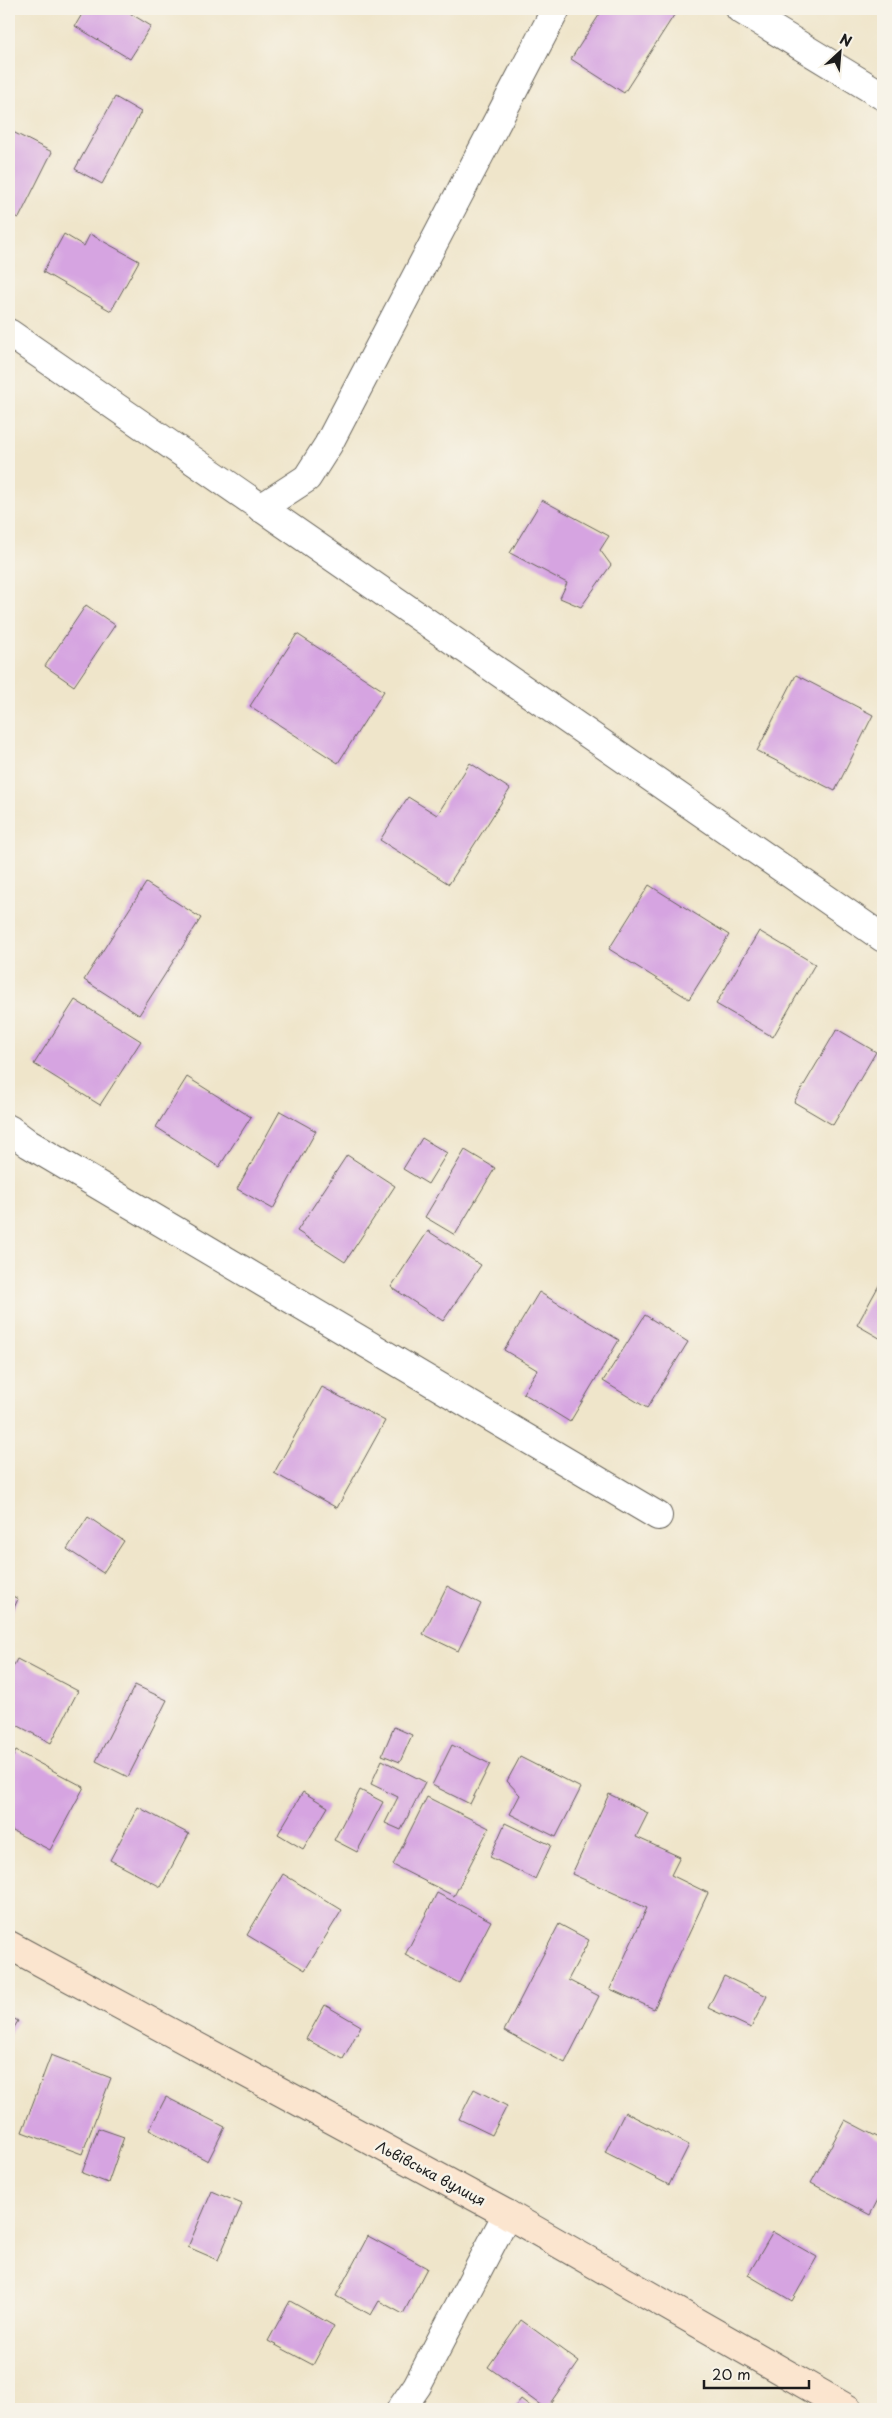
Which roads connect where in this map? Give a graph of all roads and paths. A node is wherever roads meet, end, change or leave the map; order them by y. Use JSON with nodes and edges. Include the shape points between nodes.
{"nodes":[{"id":1,"x":556,"y":9,"type":"edge"},
{"id":2,"x":740,"y":9,"type":"edge"},
{"id":3,"x":883,"y":96,"type":"edge"},
{"id":4,"x":9,"y":333,"type":"edge"},
{"id":5,"x":261,"y":508,"type":"junction"},
{"id":6,"x":883,"y":938,"type":"edge"},
{"id":7,"x":9,"y":1129,"type":"edge"},
{"id":8,"x":658,"y":1516,"type":"dead end"},
{"id":9,"x":9,"y":1945,"type":"edge"},
{"id":10,"x":507,"y":2214,"type":"junction"},
{"id":11,"x":401,"y":2409,"type":"edge"},
{"id":12,"x":848,"y":2409,"type":"edge"}],
"edges":[{"from":1,"to":5,"type":"street","via":[[328,444],[307,478]]},
{"from":2,"to":3,"type":"street"},
{"from":4,"to":5,"type":"street"},
{"from":5,"to":6,"type":"street"},
{"from":7,"to":8,"type":"street","via":[[46,1154]]},
{"from":9,"to":10,"type":"main road","name":"Львівська вулиця"},
{"from":10,"to":11,"type":"street","via":[[417,2386]]},
{"from":10,"to":12,"type":"main road","name":"Львівська вулиця"}]}
